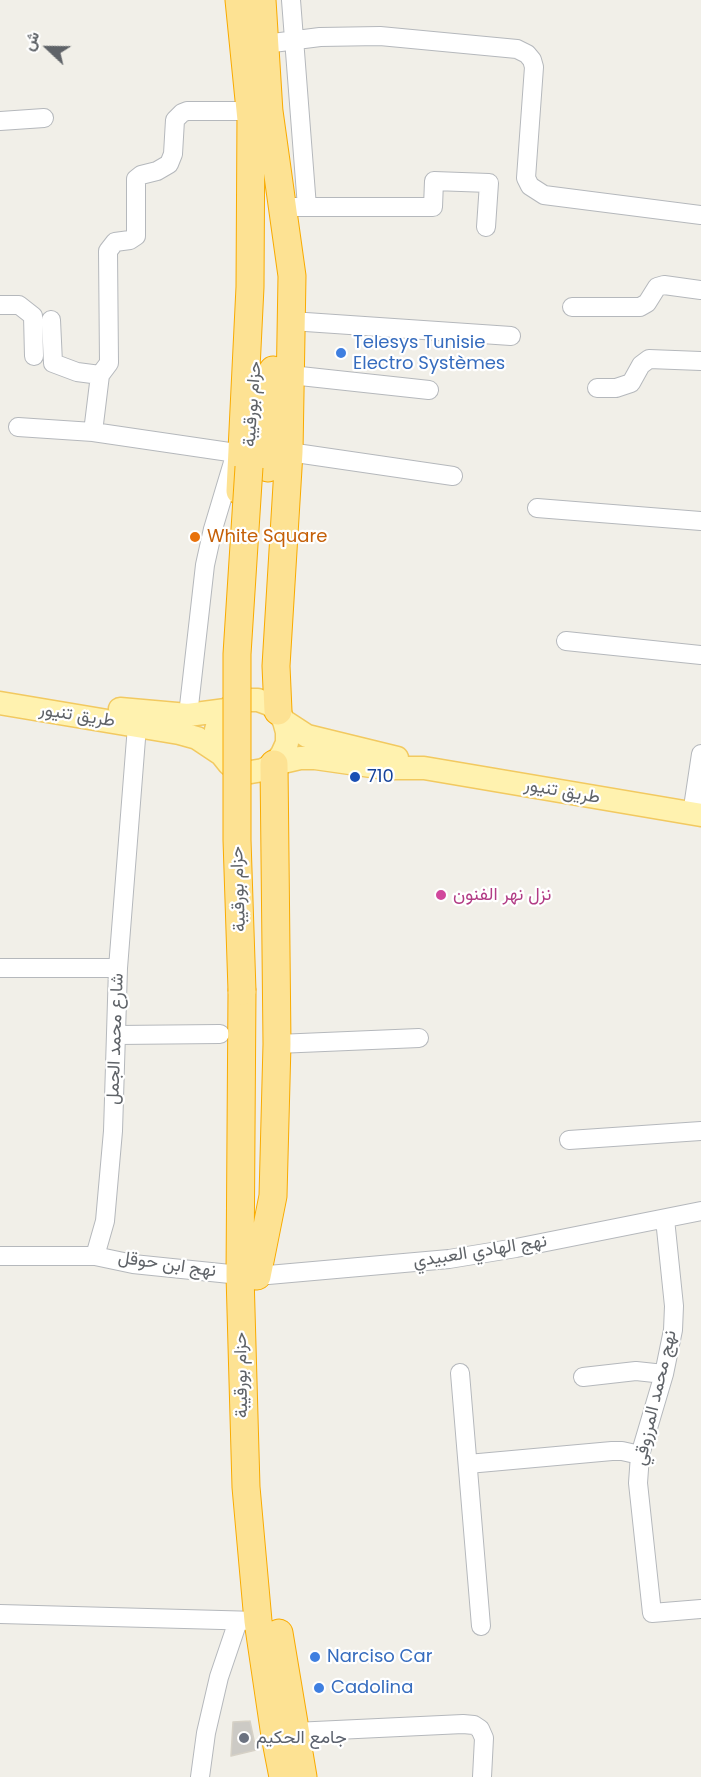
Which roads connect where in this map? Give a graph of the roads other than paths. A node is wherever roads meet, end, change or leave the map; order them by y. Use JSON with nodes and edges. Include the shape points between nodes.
{"nodes":[{"id":1,"x":239,"y":0,"type":"edge"},
{"id":2,"x":262,"y":0,"type":"edge"},
{"id":3,"x":291,"y":0,"type":"edge"},
{"id":4,"x":295,"y":41,"type":"junction"},
{"id":5,"x":265,"y":44,"type":"junction"},
{"id":6,"x":260,"y":111,"type":"junction"},
{"id":7,"x":44,"y":118,"type":"dead end"},
{"id":8,"x":0,"y":121,"type":"edge"},
{"id":9,"x":295,"y":207,"type":"junction"},
{"id":10,"x":701,"y":215,"type":"edge"},
{"id":11,"x":486,"y":227,"type":"dead end"},
{"id":12,"x":701,"y":290,"type":"edge"},
{"id":13,"x":0,"y":305,"type":"edge"},
{"id":14,"x":572,"y":307,"type":"dead end"},
{"id":15,"x":51,"y":320,"type":"dead end"},
{"id":16,"x":291,"y":321,"type":"junction"},
{"id":17,"x":511,"y":336,"type":"dead end"},
{"id":18,"x":34,"y":356,"type":"dead end"},
{"id":19,"x":701,"y":361,"type":"edge"},
{"id":20,"x":100,"y":375,"type":"junction"},
{"id":21,"x":291,"y":375,"type":"junction"},
{"id":22,"x":597,"y":388,"type":"dead end"},
{"id":23,"x":429,"y":390,"type":"dead end"},
{"id":24,"x":18,"y":427,"type":"dead end"},
{"id":25,"x":93,"y":432,"type":"junction"},
{"id":26,"x":289,"y":452,"type":"junction"},
{"id":27,"x":249,"y":461,"type":"junction"},
{"id":28,"x":453,"y":476,"type":"dead end"},
{"id":29,"x":537,"y":508,"type":"dead end"},
{"id":30,"x":701,"y":521,"type":"edge"},
{"id":31,"x":566,"y":641,"type":"dead end"},
{"id":32,"x":701,"y":655,"type":"edge"},
{"id":33,"x":0,"y":690,"type":"edge"},
{"id":34,"x":0,"y":703,"type":"edge"},
{"id":35,"x":226,"y":710,"type":"junction"},
{"id":36,"x":188,"y":714,"type":"junction"},
{"id":37,"x":281,"y":716,"type":"junction"},
{"id":38,"x":137,"y":726,"type":"junction"},
{"id":39,"x":701,"y":754,"type":"edge"},
{"id":40,"x":222,"y":756,"type":"junction"},
{"id":41,"x":274,"y":764,"type":"junction"},
{"id":42,"x":424,"y":768,"type":"junction"},
{"id":43,"x":697,"y":814,"type":"edge"},
{"id":44,"x":0,"y":968,"type":"edge"},
{"id":45,"x":118,"y":968,"type":"junction"},
{"id":46,"x":220,"y":1034,"type":"dead end"},
{"id":47,"x":117,"y":1035,"type":"junction"},
{"id":48,"x":419,"y":1038,"type":"dead end"},
{"id":49,"x":277,"y":1044,"type":"junction"},
{"id":50,"x":701,"y":1131,"type":"edge"},
{"id":51,"x":568,"y":1140,"type":"dead end"},
{"id":52,"x":701,"y":1211,"type":"edge"},
{"id":53,"x":665,"y":1219,"type":"junction"},
{"id":54,"x":0,"y":1256,"type":"edge"},
{"id":55,"x":95,"y":1256,"type":"junction"},
{"id":56,"x":248,"y":1275,"type":"junction"},
{"id":57,"x":460,"y":1373,"type":"dead end"},
{"id":58,"x":664,"y":1374,"type":"junction"},
{"id":59,"x":583,"y":1377,"type":"dead end"},
{"id":60,"x":640,"y":1455,"type":"junction"},
{"id":61,"x":468,"y":1464,"type":"junction"},
{"id":62,"x":701,"y":1609,"type":"edge"},
{"id":63,"x":0,"y":1614,"type":"edge"},
{"id":64,"x":248,"y":1621,"type":"junction"},
{"id":65,"x":481,"y":1626,"type":"dead end"},
{"id":66,"x":294,"y":1732,"type":"junction"},
{"id":67,"x":200,"y":1777,"type":"edge"},
{"id":68,"x":284,"y":1777,"type":"edge"},
{"id":69,"x":303,"y":1777,"type":"edge"},
{"id":70,"x":482,"y":1777,"type":"edge"}],
"edges":[{"from":1,"to":6,"type":"highway","name":"حزام بورقيبة"},
{"from":2,"to":5,"type":"highway","name":"حزام بورقيبة"},
{"from":3,"to":4,"type":"street"},
{"from":4,"to":5,"type":"street"},
{"from":4,"to":9,"type":"street"},
{"from":4,"to":10,"type":"street","via":[[380,36],[527,54],[534,67],[526,178],[530,186],[544,195]]},
{"from":5,"to":6,"type":"highway","name":"حزام بورقيبة"},
{"from":6,"to":9,"type":"highway"},
{"from":6,"to":20,"type":"street","via":[[182,113],[174,125],[169,164],[136,179],[136,236],[115,242],[108,251],[109,363]]},
{"from":6,"to":27,"type":"highway","name":"حزام بورقيبة","via":[[278,287]]},
{"from":7,"to":8,"type":"street"},
{"from":9,"to":11,"type":"street","via":[[432,207],[434,181],[489,183]]},
{"from":9,"to":16,"type":"highway"},
{"from":12,"to":14,"type":"street","via":[[664,285],[657,287],[640,307]]},
{"from":13,"to":18,"type":"street","via":[[20,305],[33,316]]},
{"from":15,"to":20,"type":"street","via":[[53,363]]},
{"from":16,"to":17,"type":"street"},
{"from":16,"to":21,"type":"highway"},
{"from":19,"to":22,"type":"street","via":[[649,359],[631,383]]},
{"from":20,"to":25,"type":"street"},
{"from":21,"to":23,"type":"street"},
{"from":21,"to":26,"type":"highway"},
{"from":24,"to":25,"type":"street"},
{"from":25,"to":27,"type":"street"},
{"from":26,"to":28,"type":"street"},
{"from":26,"to":37,"type":"highway","via":[[276,666]]},
{"from":27,"to":35,"type":"highway","via":[[227,656]]},
{"from":27,"to":36,"type":"street","via":[[213,529]]},
{"from":27,"to":56,"type":"highway","name":"حزام بورقيبة","via":[[256,840]]},
{"from":29,"to":30,"type":"street"},
{"from":31,"to":32,"type":"street"},
{"from":33,"to":36,"type":"main road","name":"طريق تنيور","via":[[138,711]]},
{"from":34,"to":38,"type":"main road","name":"طريق تنيور"},
{"from":35,"to":36,"type":"main road","name":"طريق تنيور"},
{"from":35,"to":37,"type":"main road","via":[[246,700],[258,700]]},
{"from":35,"to":40,"type":"main road","via":[[216,730]]},
{"from":37,"to":41,"type":"main road","via":[[287,743]]},
{"from":37,"to":42,"type":"main road","name":"طريق تنيور","via":[[295,729],[314,738],[388,754]]},
{"from":38,"to":40,"type":"main road","name":"طريق تنيور","via":[[197,738]]},
{"from":38,"to":45,"type":"street","name":"شارع محمد الجمل"},
{"from":39,"to":43,"type":"street"},
{"from":40,"to":41,"type":"main road","via":[[239,770],[251,772]]},
{"from":40,"to":56,"type":"highway","via":[[228,797],[229,1212]]},
{"from":41,"to":42,"type":"main road","name":"طريق تنيور","via":[[315,758],[385,768]]},
{"from":41,"to":49,"type":"highway"},
{"from":42,"to":43,"type":"main road","name":"طريق تنيور"},
{"from":44,"to":45,"type":"street"},
{"from":45,"to":47,"type":"street","name":"شارع محمد الجمل"},
{"from":46,"to":47,"type":"street"},
{"from":47,"to":55,"type":"street","name":"شارع محمد الجمل","via":[[105,1221]]},
{"from":48,"to":49,"type":"street"},
{"from":49,"to":56,"type":"highway","via":[[273,1196]]},
{"from":50,"to":51,"type":"street"},
{"from":52,"to":53,"type":"street","name":"نهج الهادي العبيدي"},
{"from":53,"to":56,"type":"street","name":"نهج الهادي العبيدي","via":[[449,1259]]},
{"from":53,"to":58,"type":"street","name":"نهج محمد المرزوقي","via":[[674,1306]]},
{"from":54,"to":55,"type":"street"},
{"from":55,"to":56,"type":"street","name":"نهج ابن حوقل","via":[[133,1264]]},
{"from":56,"to":64,"type":"highway","name":"حزام بورقيبة"},
{"from":56,"to":66,"type":"highway","name":"حزام بورقيبة","via":[[263,1484],[277,1623]]},
{"from":57,"to":61,"type":"street"},
{"from":58,"to":59,"type":"street","via":[[636,1371]]},
{"from":58,"to":60,"type":"street","name":"نهج محمد المرزوقي"},
{"from":60,"to":61,"type":"street","via":[[612,1451]]},
{"from":60,"to":62,"type":"street","name":"نهج محمد المرزوقي","via":[[638,1484],[651,1613]]},
{"from":61,"to":65,"type":"street"},
{"from":63,"to":64,"type":"street"},
{"from":64,"to":67,"type":"street","via":[[219,1677]]},
{"from":64,"to":68,"type":"highway","name":"حزام بورقيبة"},
{"from":66,"to":69,"type":"highway","name":"حزام بورقيبة"},
{"from":66,"to":70,"type":"street","via":[[474,1725],[484,1738]]}]}
